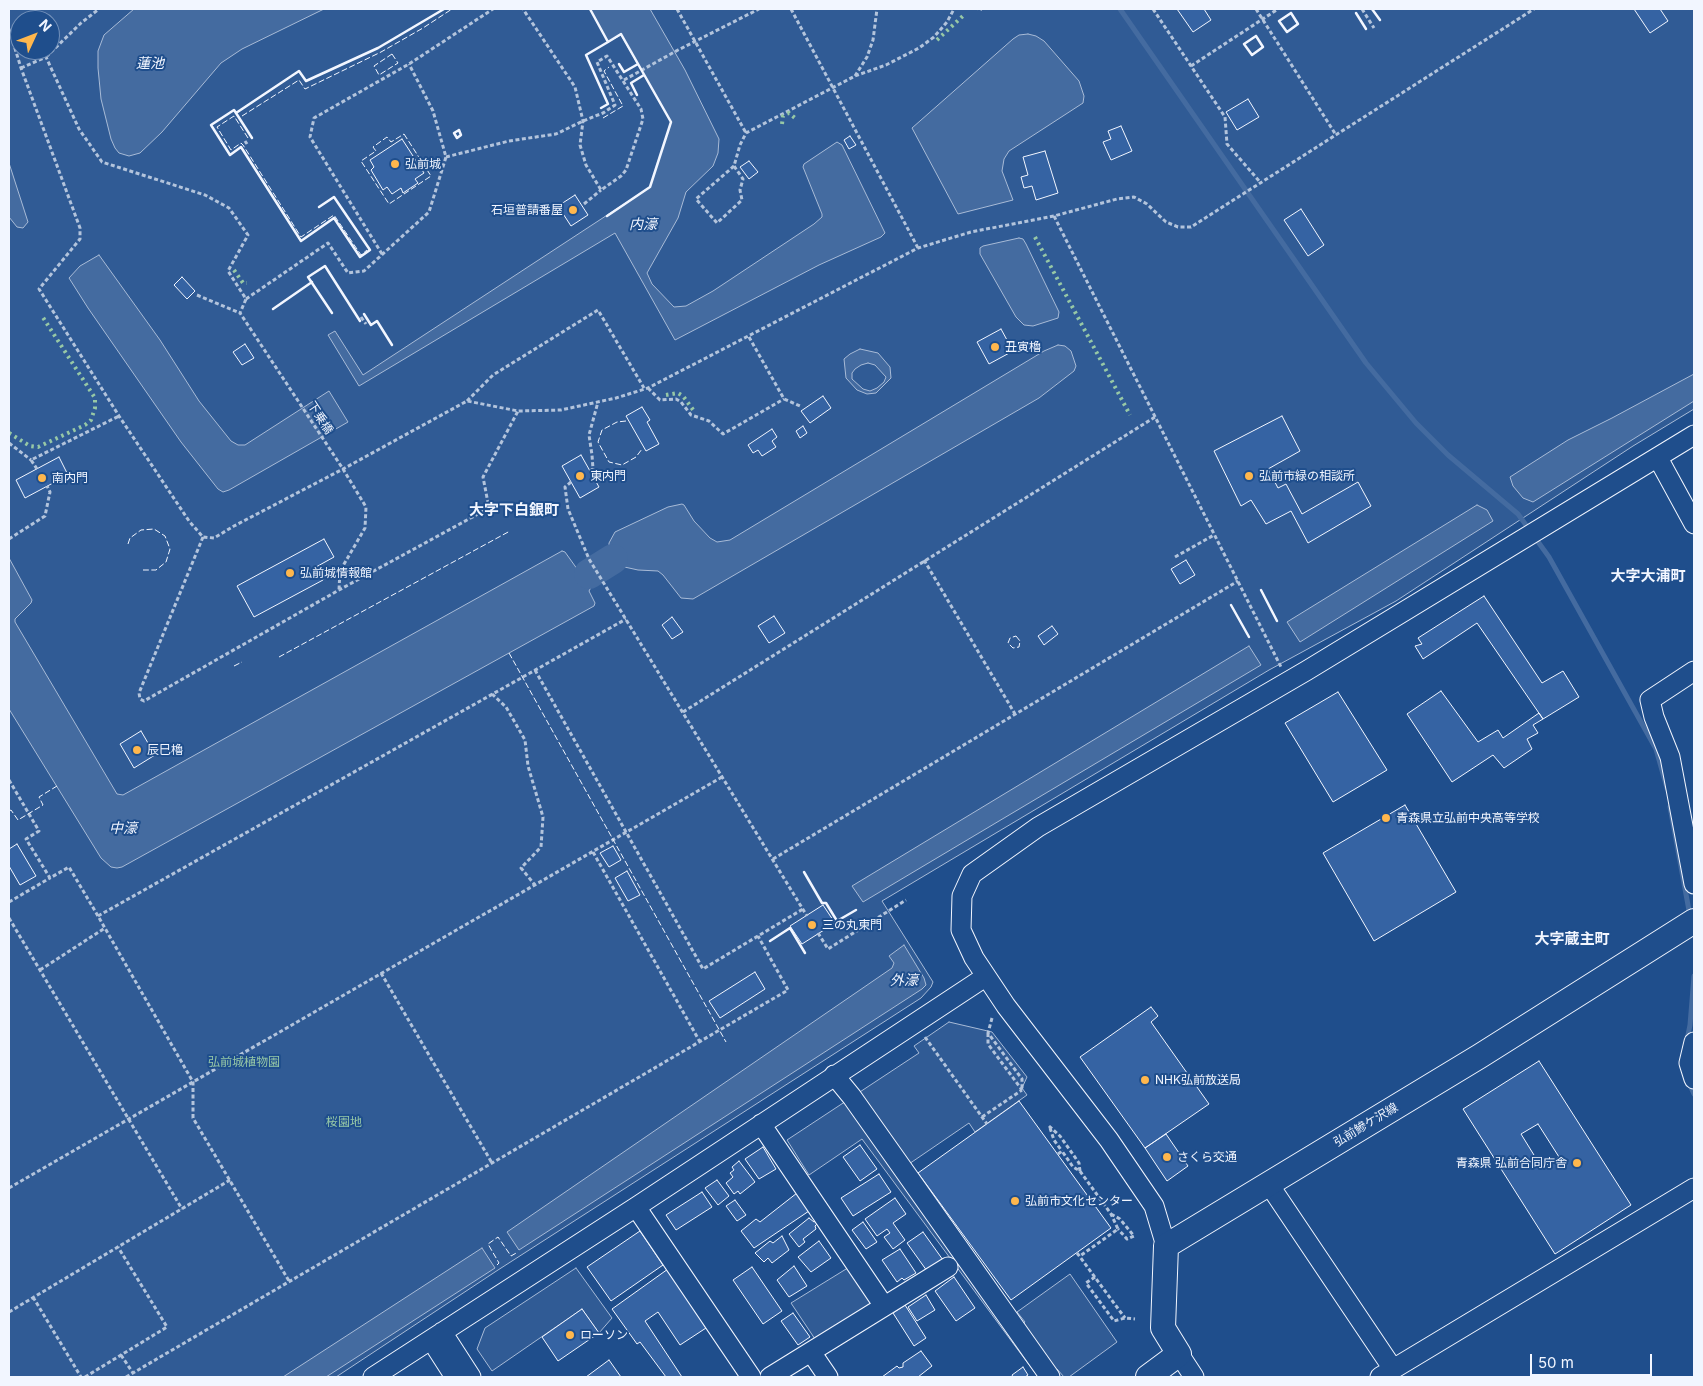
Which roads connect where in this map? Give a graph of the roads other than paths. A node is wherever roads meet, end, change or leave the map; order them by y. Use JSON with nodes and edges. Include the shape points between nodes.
{"nodes":[{"id":1,"x":1694,"y":435,"type":"edge"},
{"id":2,"x":1658,"y":458,"type":"junction"},
{"id":3,"x":1694,"y":524,"type":"edge"},
{"id":4,"x":1694,"y":670,"type":"edge"},
{"id":5,"x":1694,"y":884,"type":"edge"},
{"id":6,"x":1691,"y":923,"type":"edge"},
{"id":7,"x":985,"y":977,"type":"junction"},
{"id":8,"x":1694,"y":1042,"type":"edge"},
{"id":9,"x":834,"y":1075,"type":"junction"},
{"id":10,"x":1694,"y":1079,"type":"edge"},
{"id":11,"x":761,"y":1124,"type":"junction"},
{"id":12,"x":1268,"y":1183,"type":"junction"},
{"id":13,"x":1694,"y":1188,"type":"edge"},
{"id":14,"x":636,"y":1207,"type":"junction"},
{"id":15,"x":1166,"y":1246,"type":"junction"},
{"id":16,"x":948,"y":1267,"type":"dead end"},
{"id":17,"x":884,"y":1306,"type":"junction"},
{"id":18,"x":437,"y":1336,"type":"junction"},
{"id":19,"x":811,"y":1352,"type":"junction"},
{"id":20,"x":1179,"y":1354,"type":"junction"},
{"id":21,"x":1387,"y":1373,"type":"edge"},
{"id":22,"x":373,"y":1377,"type":"edge"},
{"id":23,"x":455,"y":1377,"type":"edge"},
{"id":24,"x":471,"y":1377,"type":"edge"},
{"id":25,"x":751,"y":1377,"type":"edge"},
{"id":26,"x":770,"y":1377,"type":"edge"},
{"id":27,"x":828,"y":1377,"type":"edge"},
{"id":28,"x":1050,"y":1377,"type":"edge"},
{"id":29,"x":1148,"y":1377,"type":"edge"},
{"id":30,"x":1194,"y":1377,"type":"edge"}],
"edges":[{"from":1,"to":2,"type":"street"},
{"from":2,"to":3,"type":"street"},
{"from":2,"to":7,"type":"street","via":[[1038,828],[972,874],[962,896],[961,930]]},
{"from":4,"to":5,"type":"street","via":[[1650,700],[1670,757]]},
{"from":6,"to":12,"type":"main road","name":"弘前鰺ケ沢線","via":[[1480,1056]]},
{"from":7,"to":9,"type":"street"},
{"from":7,"to":15,"type":"street","via":[[1114,1147],[1154,1206]]},
{"from":8,"to":10,"type":"street","via":[[1689,1062]]},
{"from":9,"to":11,"type":"street"},
{"from":9,"to":28,"type":"street"},
{"from":11,"to":14,"type":"street"},
{"from":11,"to":17,"type":"street"},
{"from":12,"to":15,"type":"main road","name":"弘前鰺ケ沢線"},
{"from":12,"to":21,"type":"street"},
{"from":13,"to":21,"type":"street"},
{"from":14,"to":18,"type":"street"},
{"from":14,"to":25,"type":"street"},
{"from":15,"to":20,"type":"main road","via":[[1163,1328]]},
{"from":16,"to":17,"type":"street"},
{"from":17,"to":19,"type":"street"},
{"from":18,"to":22,"type":"street"},
{"from":18,"to":23,"type":"street"},
{"from":18,"to":24,"type":"street"},
{"from":19,"to":26,"type":"street"},
{"from":19,"to":27,"type":"street"},
{"from":20,"to":29,"type":"main road"},
{"from":20,"to":30,"type":"street"}]}
